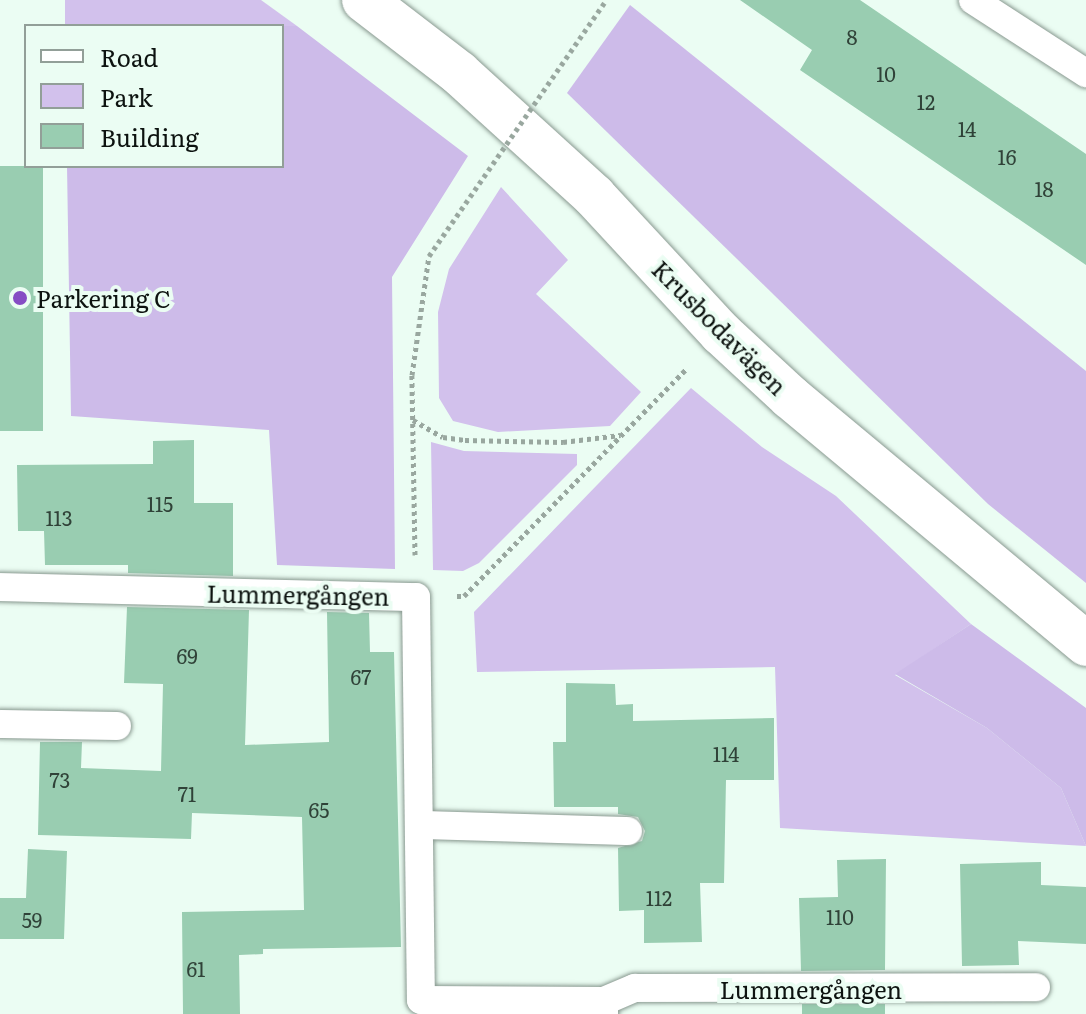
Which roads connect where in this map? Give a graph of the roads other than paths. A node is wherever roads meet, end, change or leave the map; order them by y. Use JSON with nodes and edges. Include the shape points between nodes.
{"nodes":[{"id":1,"x":364,"y":0,"type":"edge"},
{"id":2,"x":973,"y":0,"type":"edge"},
{"id":3,"x":1086,"y":73,"type":"edge"},
{"id":4,"x":0,"y":587,"type":"edge"},
{"id":5,"x":1086,"y":644,"type":"edge"},
{"id":6,"x":0,"y":724,"type":"edge"},
{"id":7,"x":117,"y":726,"type":"dead end"},
{"id":8,"x":421,"y":825,"type":"junction"},
{"id":9,"x":628,"y":831,"type":"dead end"},
{"id":10,"x":1036,"y":987,"type":"dead end"},
{"id":11,"x":926,"y":1002,"type":"edge"},
{"id":12,"x":421,"y":1007,"type":"edge"},
{"id":13,"x":604,"y":1008,"type":"edge"}],
"edges":[{"from":1,"to":5,"type":"street","name":"Krusbodavägen","via":[[459,73],[594,196],[721,333],[790,397]]},
{"from":2,"to":3,"type":"lane"},
{"from":4,"to":8,"type":"lane","name":"Lummergången","via":[[416,597]]},
{"from":6,"to":7,"type":"lane"},
{"from":8,"to":9,"type":"lane"},
{"from":8,"to":12,"type":"lane","name":"Lummergången"},
{"from":10,"to":11,"type":"lane","name":"Lummergången"},
{"from":11,"to":13,"type":"lane","name":"Lummergången","via":[[635,988]]},
{"from":12,"to":13,"type":"lane","name":"Lummergången"}]}
